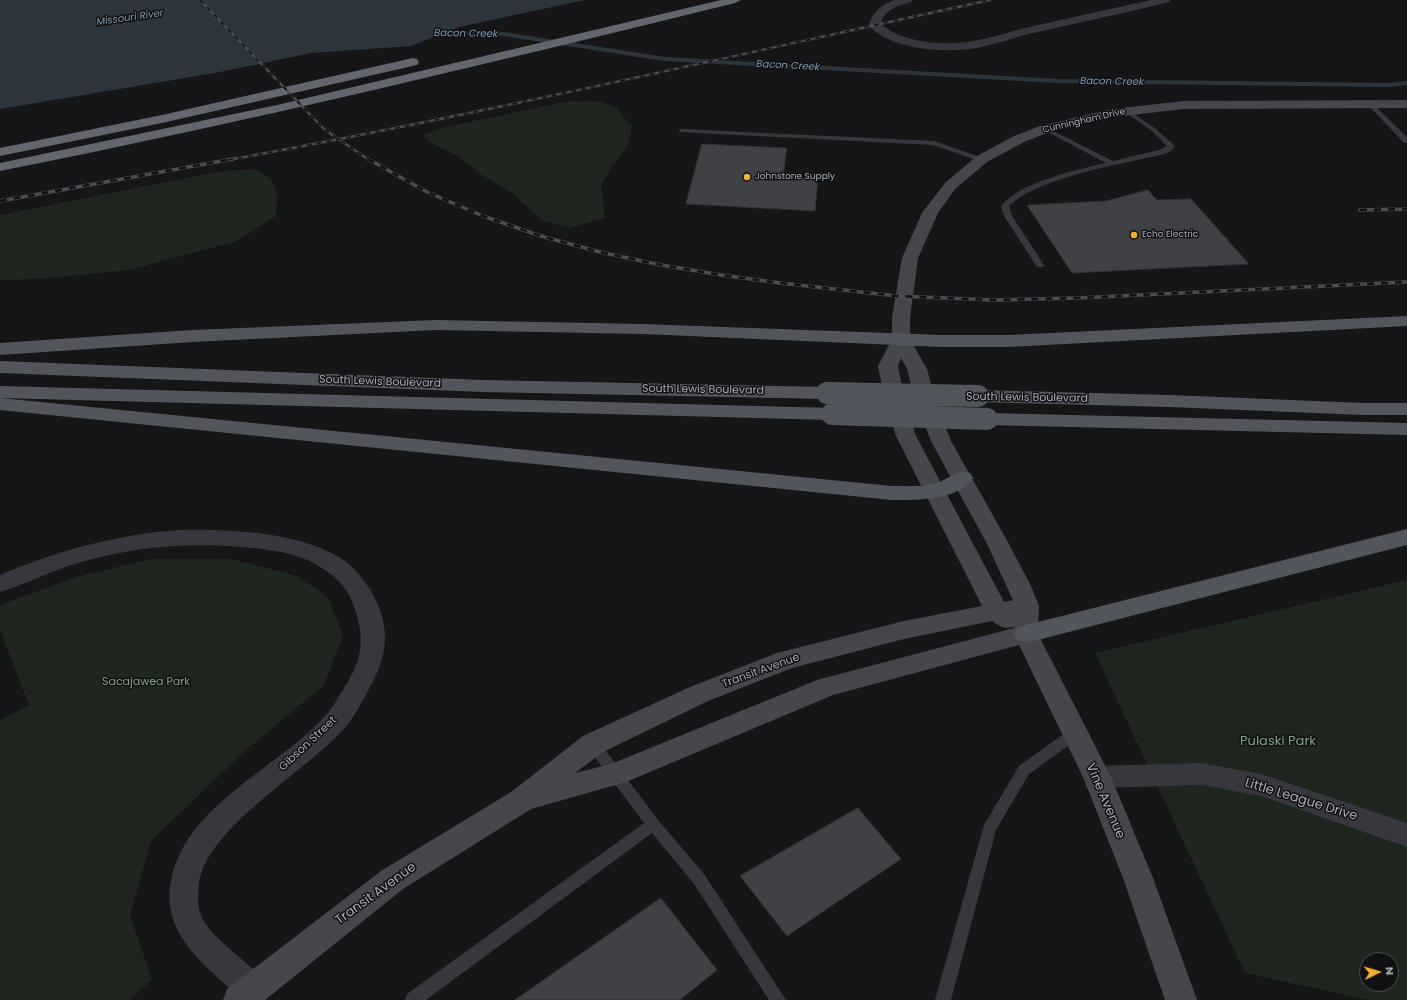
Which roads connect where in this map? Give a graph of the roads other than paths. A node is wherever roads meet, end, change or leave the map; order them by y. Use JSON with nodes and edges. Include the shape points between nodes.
{"nodes":[{"id":1,"x":735,"y":0,"type":"edge"},
{"id":2,"x":908,"y":0,"type":"edge"},
{"id":3,"x":1165,"y":0,"type":"edge"},
{"id":4,"x":427,"y":59,"type":"dead end"},
{"id":5,"x":1370,"y":104,"type":"junction"},
{"id":6,"x":1407,"y":104,"type":"edge"},
{"id":7,"x":1127,"y":111,"type":"junction"},
{"id":8,"x":1045,"y":129,"type":"junction"},
{"id":9,"x":681,"y":131,"type":"dead end"},
{"id":10,"x":1407,"y":141,"type":"edge"},
{"id":11,"x":0,"y":152,"type":"edge"},
{"id":12,"x":982,"y":158,"type":"junction"},
{"id":13,"x":1112,"y":163,"type":"junction"},
{"id":14,"x":0,"y":168,"type":"edge"},
{"id":15,"x":1040,"y":265,"type":"dead end"},
{"id":16,"x":1407,"y":321,"type":"edge"},
{"id":17,"x":901,"y":339,"type":"junction"},
{"id":18,"x":0,"y":349,"type":"edge"},
{"id":19,"x":0,"y":367,"type":"edge"},
{"id":20,"x":0,"y":392,"type":"edge"},
{"id":21,"x":0,"y":404,"type":"edge"},
{"id":22,"x":1407,"y":409,"type":"edge"},
{"id":23,"x":1407,"y":428,"type":"edge"},
{"id":24,"x":962,"y":478,"type":"junction"},
{"id":25,"x":934,"y":491,"type":"junction"},
{"id":26,"x":1407,"y":537,"type":"edge"},
{"id":27,"x":0,"y":584,"type":"edge"},
{"id":28,"x":1027,"y":606,"type":"junction"},
{"id":29,"x":997,"y":612,"type":"junction"},
{"id":30,"x":1026,"y":634,"type":"junction"},
{"id":31,"x":1074,"y":734,"type":"junction"},
{"id":32,"x":593,"y":744,"type":"junction"},
{"id":33,"x":616,"y":774,"type":"junction"},
{"id":34,"x":1096,"y":777,"type":"junction"},
{"id":35,"x":521,"y":800,"type":"junction"},
{"id":36,"x":653,"y":824,"type":"junction"},
{"id":37,"x":1407,"y":835,"type":"edge"},
{"id":38,"x":245,"y":994,"type":"edge"},
{"id":39,"x":412,"y":1000,"type":"edge"},
{"id":40,"x":778,"y":1000,"type":"edge"},
{"id":41,"x":943,"y":1000,"type":"edge"},
{"id":42,"x":1181,"y":1000,"type":"edge"}],
"edges":[{"from":1,"to":14,"type":"highway","via":[[382,85],[162,135]]},
{"from":2,"to":3,"type":"street","via":[[884,8],[878,14],[875,25],[886,34],[934,47],[992,42],[1024,32]]},
{"from":4,"to":11,"type":"highway","via":[[162,119]]},
{"from":5,"to":6,"type":"main road","name":"Cunningham Drive"},
{"from":5,"to":7,"type":"main road","name":"Cunningham Drive","via":[[1192,105]]},
{"from":5,"to":10,"type":"lane"},
{"from":7,"to":8,"type":"main road","name":"Cunningham Drive"},
{"from":7,"to":13,"type":"lane","via":[[1171,146],[1161,152]]},
{"from":8,"to":12,"type":"main road","name":"Cunningham Drive"},
{"from":8,"to":13,"type":"lane"},
{"from":9,"to":12,"type":"lane","via":[[934,143]]},
{"from":12,"to":17,"type":"main road","name":"Cunningham Drive","via":[[950,186],[930,213],[919,236],[910,258],[901,318]]},
{"from":13,"to":15,"type":"lane","via":[[1039,185],[1008,201],[1008,216]]},
{"from":16,"to":17,"type":"main road","via":[[1008,341]]},
{"from":17,"to":18,"type":"main road","via":[[643,329],[436,325],[192,336]]},
{"from":17,"to":24,"type":"main road","name":"Cunningham Drive","via":[[917,369],[924,400],[941,441]]},
{"from":17,"to":25,"type":"main road","via":[[888,366],[895,401],[906,436]]},
{"from":19,"to":22,"type":"main road","name":"South Lewis Boulevard","bridge":true,"via":[[483,386],[978,396]]},
{"from":20,"to":23,"type":"main road","name":"South Lewis Boulevard","bridge":true},
{"from":21,"to":25,"type":"main road","via":[[892,493]]},
{"from":24,"to":25,"type":"main road","via":[[951,487]]},
{"from":24,"to":28,"type":"main road","name":"Cunningham Drive","via":[[998,544]]},
{"from":25,"to":29,"type":"main road"},
{"from":26,"to":30,"type":"main road"},
{"from":27,"to":38,"type":"street","name":"Gibson Street","via":[[57,562],[110,548],[165,539],[209,537],[261,541],[291,546],[320,555],[342,569],[357,585],[369,608],[374,640],[364,677],[336,721],[226,815],[199,846],[187,871],[183,895],[189,923]]},
{"from":28,"to":29,"type":"main road","name":"Transit Avenue"},
{"from":28,"to":30,"type":"main road","name":"Vine Avenue"},
{"from":29,"to":30,"type":"main road"},
{"from":29,"to":32,"type":"main road","name":"Transit Avenue","via":[[904,630],[786,660],[698,694]]},
{"from":30,"to":31,"type":"main road","name":"Vine Avenue"},
{"from":30,"to":33,"type":"main road","name":"Transit Avenue","via":[[826,687]]},
{"from":31,"to":34,"type":"main road","name":"Vine Avenue"},
{"from":31,"to":41,"type":"lane","via":[[1024,770],[989,829]]},
{"from":32,"to":33,"type":"lane"},
{"from":32,"to":35,"type":"main road","name":"Transit Avenue"},
{"from":33,"to":35,"type":"main road","name":"Transit Avenue"},
{"from":33,"to":36,"type":"lane"},
{"from":34,"to":37,"type":"street","name":"Little League Drive","via":[[1202,774],[1261,785]]},
{"from":34,"to":42,"type":"main road","name":"Vine Avenue","via":[[1138,878]]},
{"from":35,"to":38,"type":"main road","name":"Transit Avenue","via":[[392,880]]},
{"from":36,"to":39,"type":"lane"},
{"from":36,"to":40,"type":"lane","via":[[699,879]]}]}
